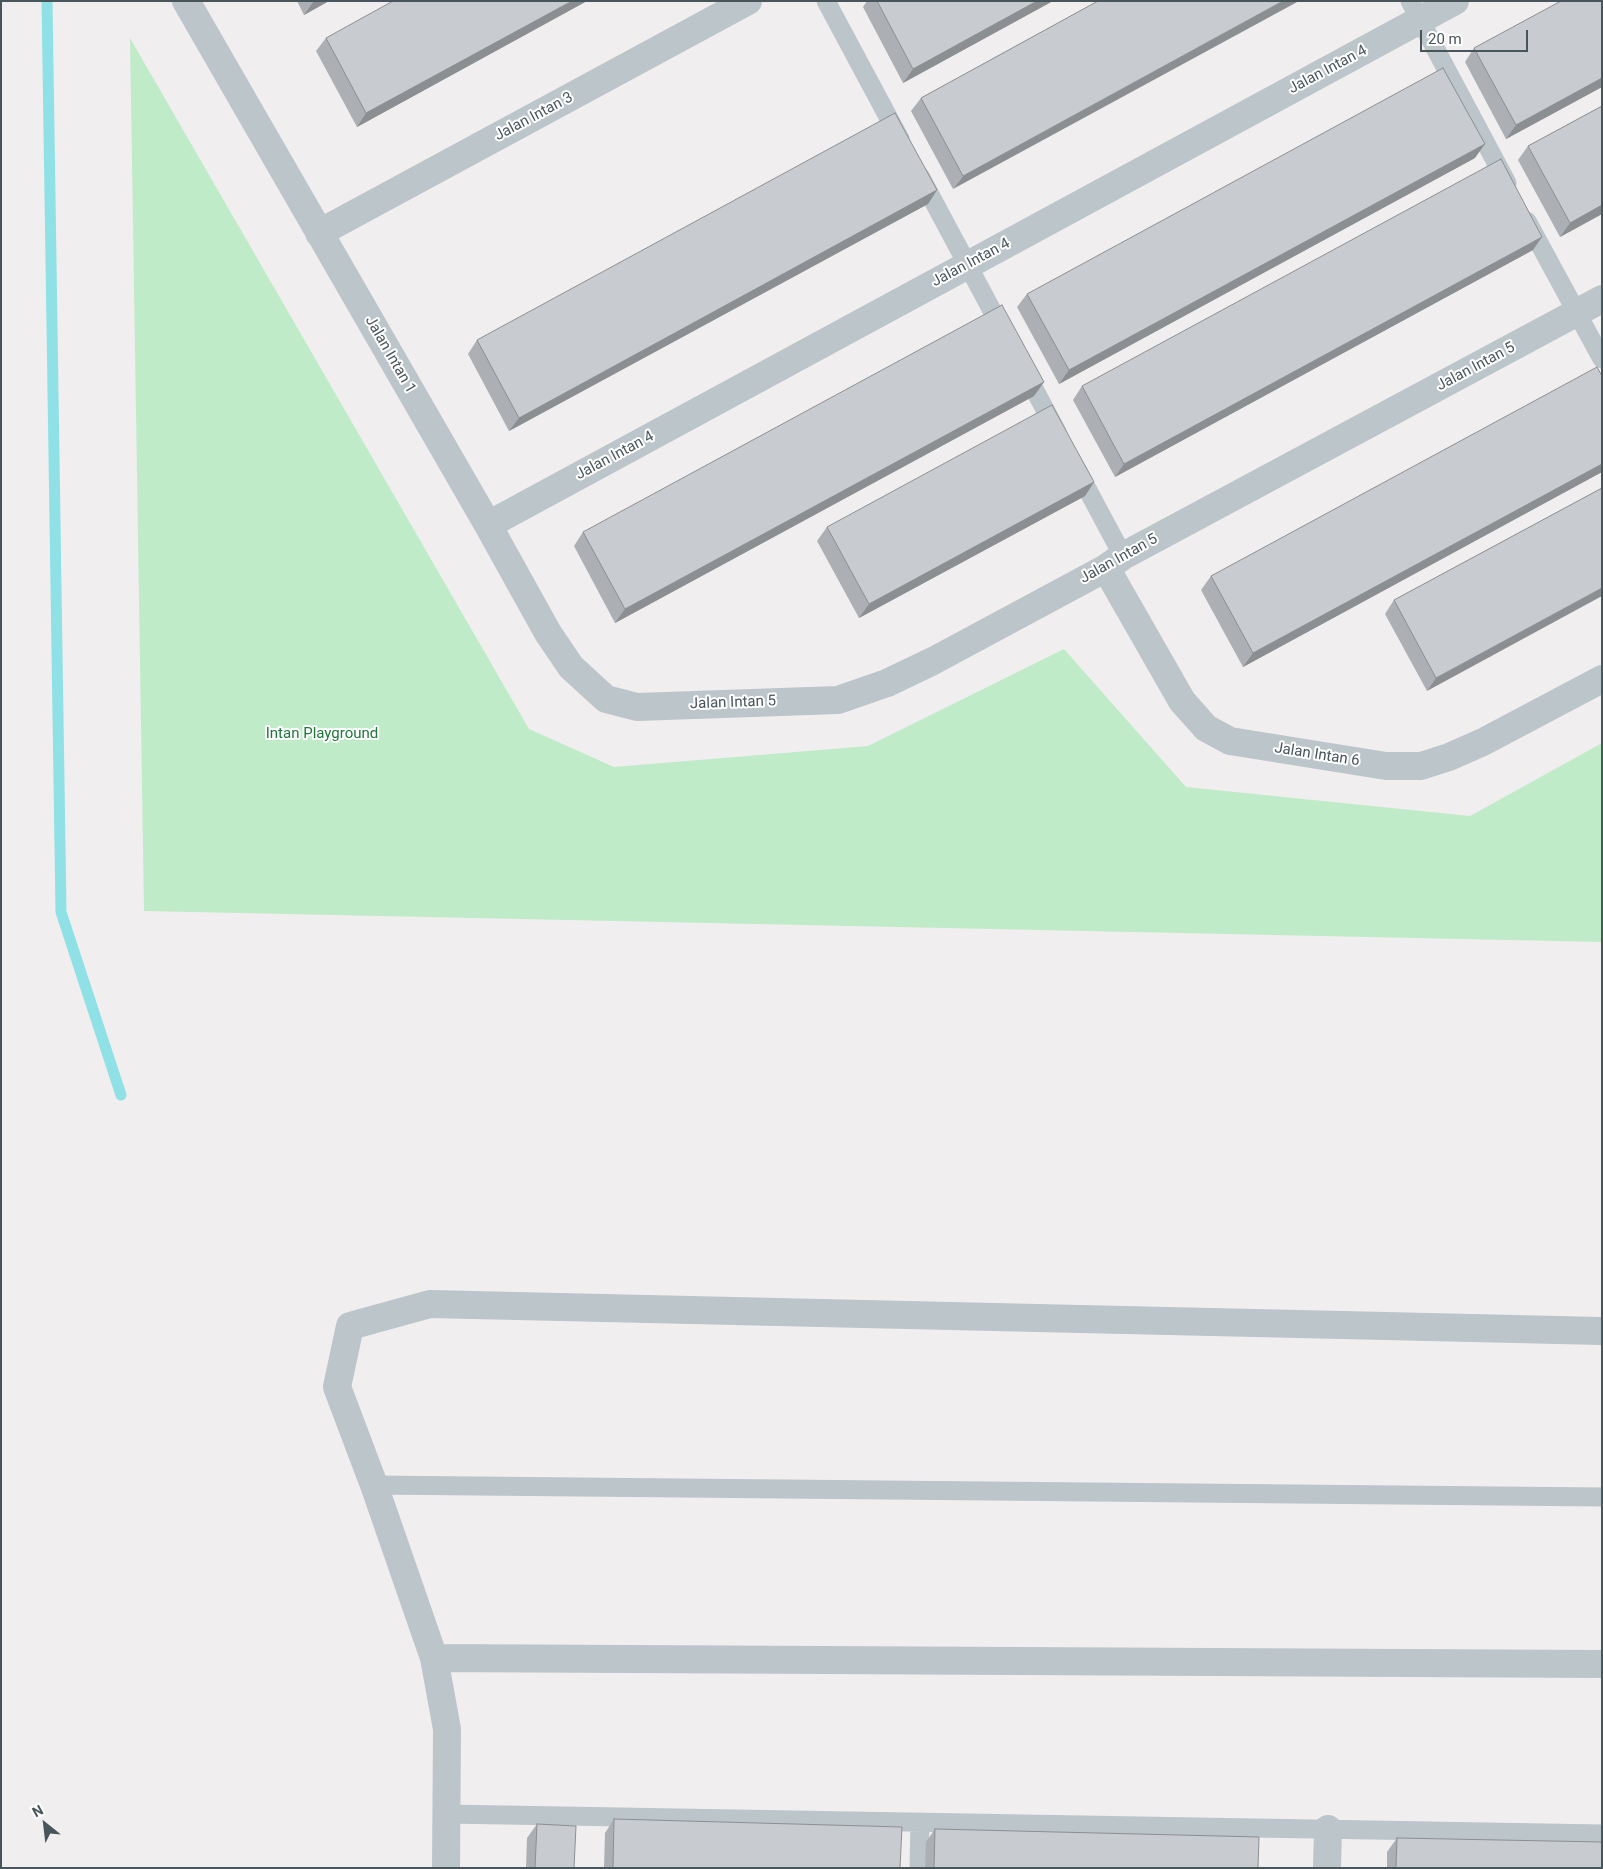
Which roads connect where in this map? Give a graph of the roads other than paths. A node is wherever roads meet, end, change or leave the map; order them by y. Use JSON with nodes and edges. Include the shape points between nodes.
{"nodes":[{"id":1,"x":186,"y":1,"type":"edge"},
{"id":2,"x":748,"y":1,"type":"edge"},
{"id":3,"x":826,"y":1,"type":"edge"},
{"id":4,"x":1455,"y":1,"type":"edge"},
{"id":5,"x":1415,"y":11,"type":"edge"},
{"id":6,"x":319,"y":233,"type":"junction"},
{"id":7,"x":968,"y":265,"type":"junction"},
{"id":8,"x":1602,"y":299,"type":"edge"},
{"id":9,"x":1577,"y":312,"type":"junction"},
{"id":10,"x":1602,"y":359,"type":"edge"},
{"id":11,"x":488,"y":525,"type":"junction"},
{"id":12,"x":1115,"y":562,"type":"junction"},
{"id":13,"x":1602,"y":679,"type":"edge"},
{"id":14,"x":606,"y":699,"type":"joint"},
{"id":15,"x":1602,"y":1331,"type":"edge"},
{"id":16,"x":374,"y":1485,"type":"junction"},
{"id":17,"x":1602,"y":1497,"type":"edge"},
{"id":18,"x":434,"y":1658,"type":"junction"},
{"id":19,"x":1602,"y":1664,"type":"edge"},
{"id":20,"x":447,"y":1814,"type":"junction"},
{"id":21,"x":920,"y":1822,"type":"junction"},
{"id":22,"x":1328,"y":1829,"type":"junction"},
{"id":23,"x":1602,"y":1834,"type":"edge"},
{"id":24,"x":446,"y":1868,"type":"edge"},
{"id":25,"x":919,"y":1868,"type":"edge"},
{"id":26,"x":1327,"y":1868,"type":"edge"}],
"edges":[{"from":1,"to":6,"type":"street","name":"Jalan Intan 1"},
{"from":2,"to":6,"type":"street","name":"Jalan Intan 3"},
{"from":3,"to":7,"type":"lane"},
{"from":4,"to":5,"type":"street","name":"Jalan Intan 4"},
{"from":5,"to":7,"type":"street","name":"Jalan Intan 4"},
{"from":5,"to":9,"type":"lane"},
{"from":6,"to":11,"type":"street","name":"Jalan Intan 1"},
{"from":7,"to":11,"type":"street","name":"Jalan Intan 4"},
{"from":7,"to":12,"type":"lane","via":[[1066,449]]},
{"from":8,"to":9,"type":"street","name":"Jalan Intan 5"},
{"from":9,"to":10,"type":"lane"},
{"from":9,"to":12,"type":"street","name":"Jalan Intan 5"},
{"from":11,"to":14,"type":"street","name":"Jalan Intan 1","via":[[566,660]]},
{"from":12,"to":13,"type":"street","name":"Jalan Intan 6","via":[[1182,701],[1206,728],[1230,741],[1386,766],[1421,766],[1483,742]]},
{"from":12,"to":14,"type":"street","name":"Jalan Intan 5","via":[[934,661],[887,683],[838,700],[637,707]]},
{"from":15,"to":16,"type":"street","via":[[430,1304],[350,1326],[337,1387]]},
{"from":16,"to":17,"type":"lane"},
{"from":16,"to":18,"type":"street"},
{"from":18,"to":19,"type":"street"},
{"from":18,"to":20,"type":"street","via":[[447,1729]]},
{"from":20,"to":21,"type":"lane"},
{"from":20,"to":24,"type":"street"},
{"from":21,"to":22,"type":"lane"},
{"from":21,"to":25,"type":"lane"},
{"from":22,"to":23,"type":"lane"},
{"from":22,"to":26,"type":"street"}]}
